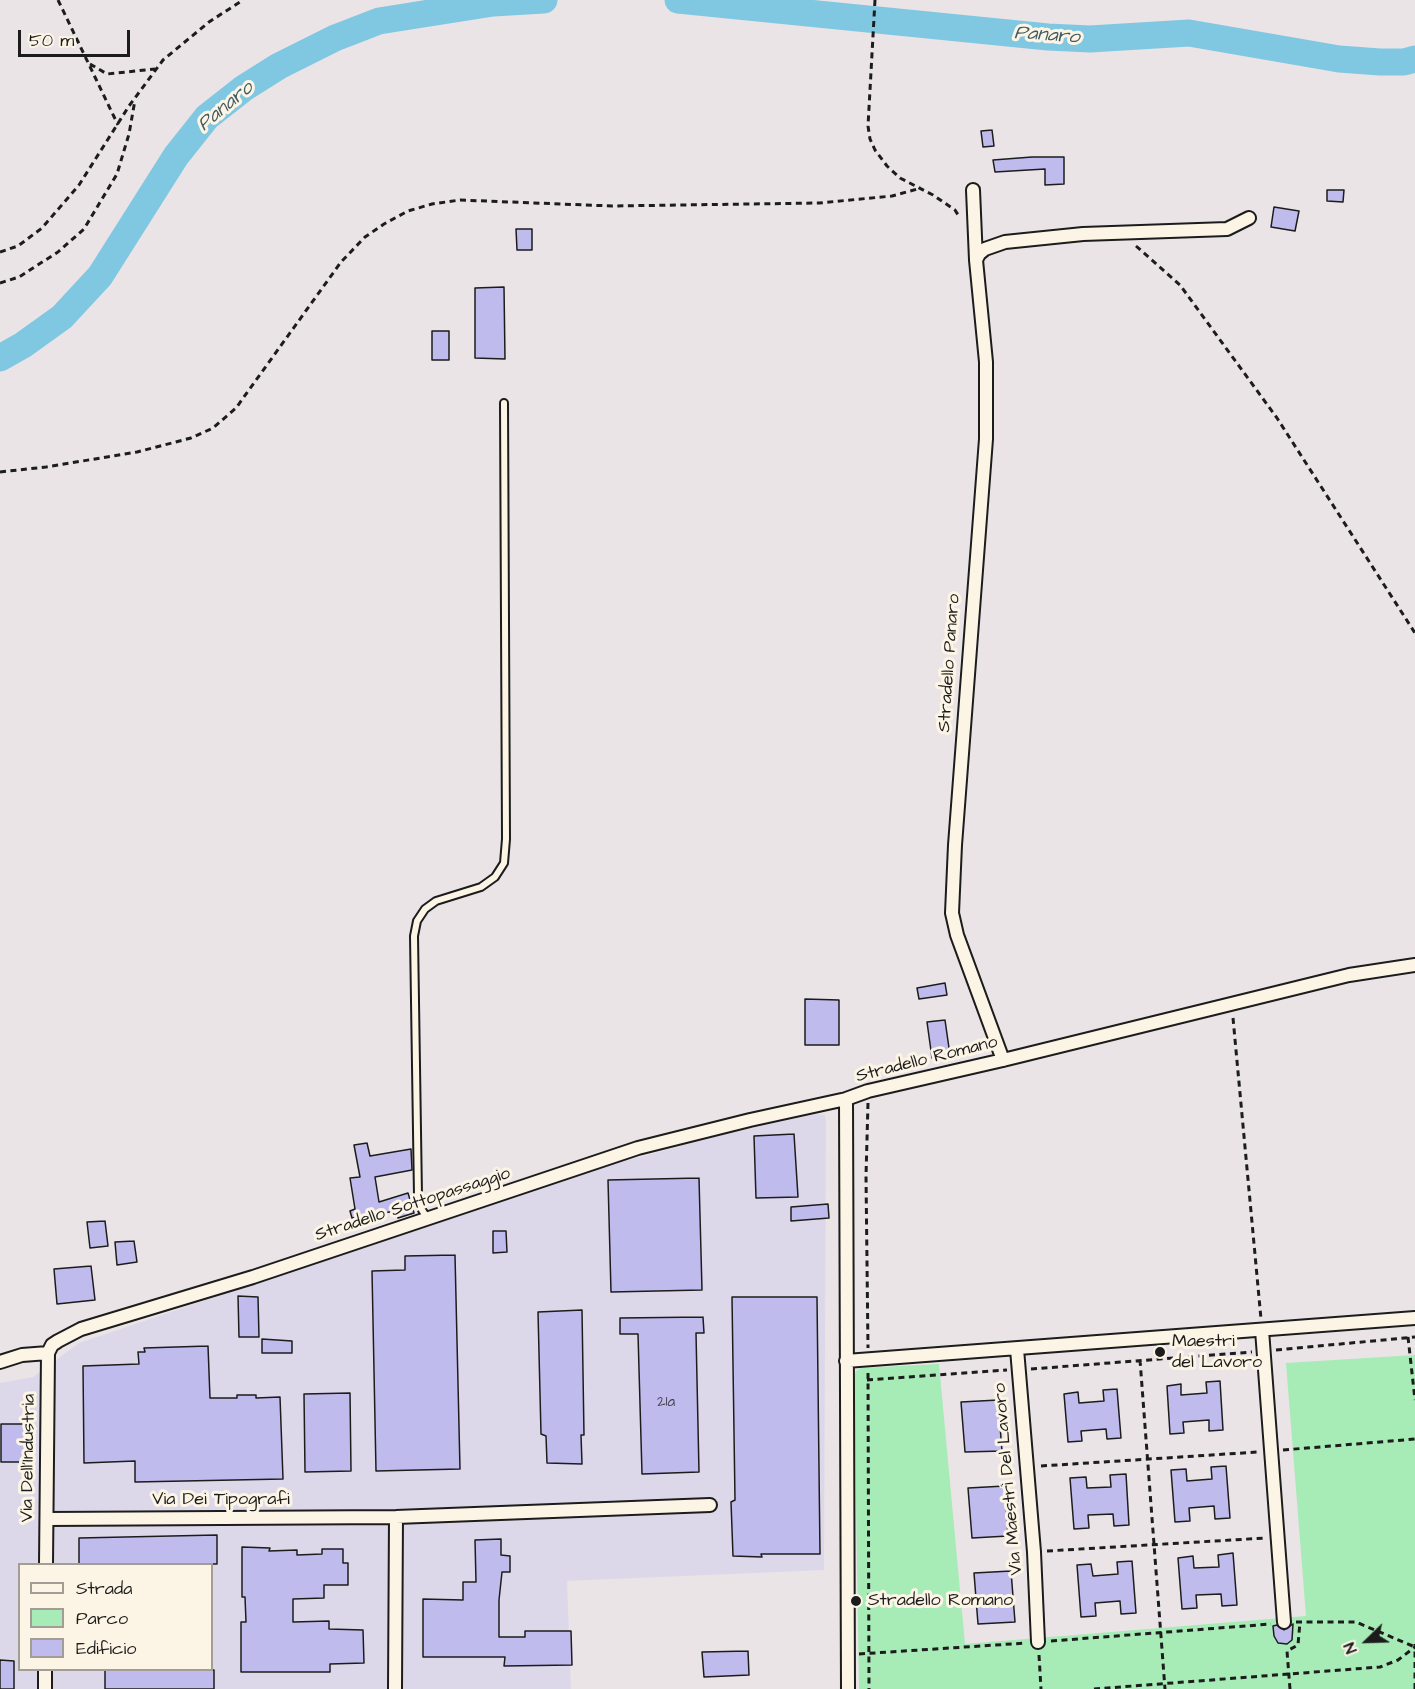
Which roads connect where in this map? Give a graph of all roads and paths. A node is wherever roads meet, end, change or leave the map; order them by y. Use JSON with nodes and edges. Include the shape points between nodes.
{"nodes":[{"id":1,"x":58,"y":0,"type":"edge"},
{"id":2,"x":243,"y":0,"type":"edge"},
{"id":3,"x":875,"y":0,"type":"edge"},
{"id":4,"x":89,"y":63,"type":"junction"},
{"id":5,"x":156,"y":69,"type":"junction"},
{"id":6,"x":136,"y":96,"type":"junction"},
{"id":7,"x":118,"y":125,"type":"junction"},
{"id":8,"x":921,"y":188,"type":"junction"},
{"id":9,"x":973,"y":190,"type":"dead end"},
{"id":10,"x":1249,"y":218,"type":"dead end"},
{"id":11,"x":964,"y":224,"type":"dead end"},
{"id":12,"x":1132,"y":242,"type":"dead end"},
{"id":13,"x":0,"y":252,"type":"edge"},
{"id":14,"x":976,"y":260,"type":"junction"},
{"id":15,"x":0,"y":283,"type":"edge"},
{"id":16,"x":504,"y":403,"type":"dead end"},
{"id":17,"x":0,"y":472,"type":"edge"},
{"id":18,"x":1415,"y":633,"type":"edge"},
{"id":19,"x":1415,"y":964,"type":"edge"},
{"id":20,"x":1231,"y":1004,"type":"junction"},
{"id":21,"x":1003,"y":1060,"type":"junction"},
{"id":22,"x":868,"y":1091,"type":"junction"},
{"id":23,"x":846,"y":1099,"type":"junction"},
{"id":24,"x":428,"y":1220,"type":"junction"},
{"id":25,"x":1415,"y":1318,"type":"edge"},
{"id":26,"x":1262,"y":1330,"type":"junction"},
{"id":27,"x":1415,"y":1337,"type":"edge"},
{"id":28,"x":1408,"y":1338,"type":"junction"},
{"id":29,"x":1017,"y":1348,"type":"junction"},
{"id":30,"x":1263,"y":1351,"type":"junction"},
{"id":31,"x":48,"y":1353,"type":"junction"},
{"id":32,"x":868,"y":1359,"type":"junction"},
{"id":33,"x":1140,"y":1360,"type":"junction"},
{"id":34,"x":846,"y":1361,"type":"junction"},
{"id":35,"x":0,"y":1362,"type":"edge"},
{"id":36,"x":1018,"y":1370,"type":"junction"},
{"id":37,"x":867,"y":1380,"type":"junction"},
{"id":38,"x":1415,"y":1400,"type":"edge"},
{"id":39,"x":1415,"y":1439,"type":"edge"},
{"id":40,"x":1271,"y":1451,"type":"junction"},
{"id":41,"x":1148,"y":1459,"type":"junction"},
{"id":42,"x":1027,"y":1467,"type":"junction"},
{"id":43,"x":710,"y":1505,"type":"dead end"},
{"id":44,"x":396,"y":1517,"type":"junction"},
{"id":45,"x":47,"y":1519,"type":"junction"},
{"id":46,"x":1277,"y":1537,"type":"junction"},
{"id":47,"x":1155,"y":1545,"type":"junction"},
{"id":48,"x":1034,"y":1552,"type":"junction"},
{"id":49,"x":46,"y":1563,"type":"edge"},
{"id":50,"x":1284,"y":1622,"type":"junction"},
{"id":51,"x":1300,"y":1622,"type":"junction"},
{"id":52,"x":1161,"y":1633,"type":"junction"},
{"id":53,"x":1038,"y":1642,"type":"junction"},
{"id":54,"x":1415,"y":1646,"type":"edge"},
{"id":55,"x":868,"y":1653,"type":"junction"},
{"id":56,"x":45,"y":1671,"type":"edge"},
{"id":57,"x":1289,"y":1674,"type":"junction"},
{"id":58,"x":1164,"y":1687,"type":"edge"},
{"id":59,"x":45,"y":1689,"type":"edge"},
{"id":60,"x":395,"y":1689,"type":"edge"},
{"id":61,"x":848,"y":1689,"type":"edge"},
{"id":62,"x":869,"y":1689,"type":"edge"},
{"id":63,"x":1041,"y":1689,"type":"edge"},
{"id":64,"x":1094,"y":1689,"type":"edge"},
{"id":65,"x":1290,"y":1689,"type":"edge"},
{"id":66,"x":1415,"y":1689,"type":"edge"}],
"edges":[{"from":1,"to":4,"type":"path"},
{"from":2,"to":5,"type":"path","via":[[209,22]]},
{"from":3,"to":8,"type":"path","via":[[870,140],[887,166],[900,178]]},
{"from":4,"to":5,"type":"path","via":[[107,74]]},
{"from":4,"to":7,"type":"path"},
{"from":5,"to":6,"type":"path"},
{"from":6,"to":7,"type":"path"},
{"from":6,"to":15,"type":"path","via":[[117,174],[84,229],[58,252],[19,277]]},
{"from":7,"to":13,"type":"path","via":[[79,185],[42,228],[18,246]]},
{"from":8,"to":11,"type":"path","via":[[955,210]]},
{"from":8,"to":17,"type":"path","via":[[892,196],[819,202],[612,206],[460,200],[408,211],[365,237],[341,262],[236,408],[213,428],[137,452]]},
{"from":9,"to":14,"type":"street","name":"Stradello Panaro"},
{"from":10,"to":14,"type":"street","via":[[1227,228],[1083,234],[1005,242],[985,249]]},
{"from":12,"to":18,"type":"path","via":[[1180,285],[1270,408]]},
{"from":14,"to":21,"type":"street","name":"Stradello Panaro","via":[[986,362],[986,439],[952,913]]},
{"from":16,"to":24,"type":"lane","via":[[504,863],[495,877],[481,887],[436,901],[417,921],[414,936],[418,1197]]},
{"from":19,"to":20,"type":"street","name":"Stradello Romano","via":[[1349,975]]},
{"from":20,"to":21,"type":"street","name":"Stradello Romano"},
{"from":20,"to":26,"type":"path"},
{"from":21,"to":22,"type":"street","name":"Stradello Romano"},
{"from":22,"to":23,"type":"street","name":"Stradello Romano"},
{"from":22,"to":32,"type":"path"},
{"from":23,"to":24,"type":"street","name":"Stradello Sottopassaggio","via":[[638,1148]]},
{"from":23,"to":34,"type":"street","name":"Stradello Romano"},
{"from":24,"to":31,"type":"street","name":"Stradello Sottopassaggio","via":[[81,1329],[52,1345]]},
{"from":25,"to":26,"type":"street"},
{"from":26,"to":29,"type":"street"},
{"from":26,"to":30,"type":"street"},
{"from":27,"to":28,"type":"path"},
{"from":28,"to":30,"type":"path"},
{"from":28,"to":38,"type":"path"},
{"from":29,"to":32,"type":"street"},
{"from":29,"to":36,"type":"street","name":"Via Maestri Del Lavoro"},
{"from":30,"to":33,"type":"path"},
{"from":30,"to":40,"type":"street"},
{"from":31,"to":35,"type":"street"},
{"from":31,"to":45,"type":"street","name":"Via Dell'Industria"},
{"from":32,"to":34,"type":"street"},
{"from":32,"to":37,"type":"path"},
{"from":33,"to":36,"type":"path"},
{"from":33,"to":41,"type":"path"},
{"from":34,"to":61,"type":"street","name":"Stradello Romano"},
{"from":36,"to":37,"type":"path"},
{"from":36,"to":42,"type":"street","name":"Via Maestri Del Lavoro"},
{"from":37,"to":55,"type":"path"},
{"from":39,"to":40,"type":"path"},
{"from":40,"to":41,"type":"path"},
{"from":40,"to":46,"type":"street"},
{"from":41,"to":42,"type":"path"},
{"from":41,"to":47,"type":"path"},
{"from":42,"to":48,"type":"street","name":"Via Maestri Del Lavoro"},
{"from":43,"to":44,"type":"street","name":"Via Dei Tipografi"},
{"from":44,"to":45,"type":"street","name":"Via Dei Tipografi"},
{"from":44,"to":60,"type":"street"},
{"from":45,"to":49,"type":"street","name":"Via Dell'Industria"},
{"from":46,"to":47,"type":"path"},
{"from":46,"to":50,"type":"street"},
{"from":47,"to":48,"type":"path"},
{"from":47,"to":52,"type":"path"},
{"from":48,"to":53,"type":"street","name":"Via Maestri Del Lavoro"},
{"from":50,"to":51,"type":"path"},
{"from":50,"to":52,"type":"path"},
{"from":51,"to":54,"type":"path","via":[[1356,1622]]},
{"from":51,"to":57,"type":"path","via":[[1298,1645],[1287,1651]]},
{"from":52,"to":53,"type":"path"},
{"from":52,"to":58,"type":"path"},
{"from":53,"to":55,"type":"path"},
{"from":53,"to":63,"type":"path"},
{"from":54,"to":57,"type":"path","via":[[1386,1666]]},
{"from":54,"to":66,"type":"path"},
{"from":55,"to":62,"type":"path"},
{"from":56,"to":59,"type":"street"},
{"from":57,"to":58,"type":"path"},
{"from":57,"to":65,"type":"path"},
{"from":58,"to":64,"type":"path"}]}
